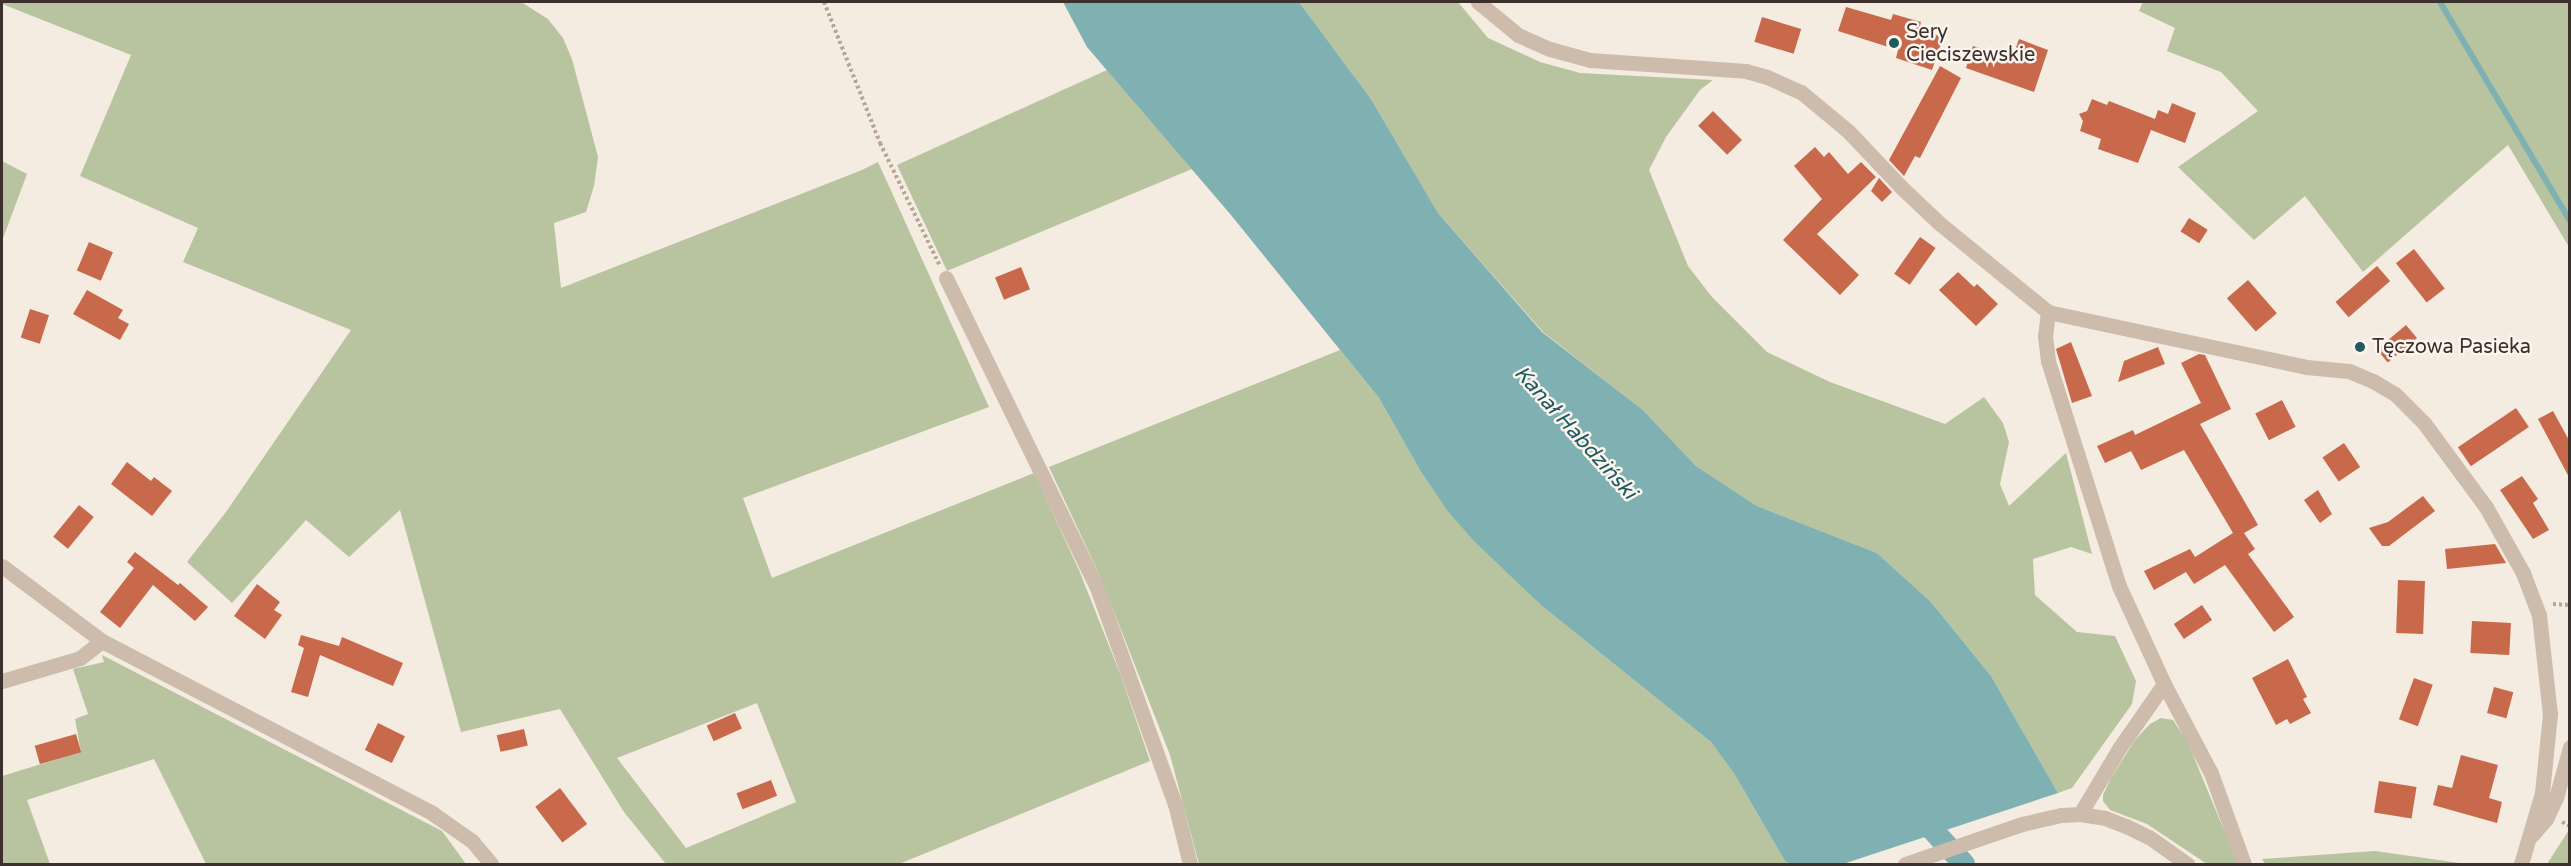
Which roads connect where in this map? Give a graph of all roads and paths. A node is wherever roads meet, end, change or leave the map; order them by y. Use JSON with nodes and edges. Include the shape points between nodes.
{"nodes":[{"id":1,"x":824,"y":2,"type":"edge"},
{"id":2,"x":1479,"y":2,"type":"edge"},
{"id":3,"x":946,"y":278,"type":"joint"},
{"id":4,"x":2048,"y":312,"type":"junction"},
{"id":5,"x":2,"y":566,"type":"edge"},
{"id":6,"x":102,"y":640,"type":"junction"},
{"id":7,"x":2,"y":681,"type":"edge"},
{"id":8,"x":2164,"y":684,"type":"junction"},
{"id":9,"x":2570,"y":747,"type":"edge"},
{"id":10,"x":2080,"y":814,"type":"junction"},
{"id":11,"x":2530,"y":837,"type":"junction"},
{"id":12,"x":491,"y":864,"type":"edge"},
{"id":13,"x":1190,"y":864,"type":"edge"},
{"id":14,"x":1905,"y":864,"type":"edge"},
{"id":15,"x":2187,"y":864,"type":"edge"},
{"id":16,"x":2244,"y":864,"type":"edge"},
{"id":17,"x":2522,"y":864,"type":"edge"}],
"edges":[{"from":1,"to":3,"type":"path","via":[[880,143]]},
{"from":2,"to":4,"type":"street","via":[[1518,35],[1590,60],[1746,71],[1801,92],[1848,131],[1939,223]]},
{"from":3,"to":13,"type":"street","via":[[1096,585],[1174,804]]},
{"from":4,"to":8,"type":"street","via":[[2048,361],[2065,418],[2119,586]]},
{"from":4,"to":11,"type":"street","via":[[2306,367],[2349,371],[2394,394],[2424,423],[2503,536],[2530,588],[2539,615],[2550,714],[2542,793]]},
{"from":5,"to":6,"type":"street"},
{"from":6,"to":7,"type":"street","via":[[80,658]]},
{"from":6,"to":12,"type":"street","via":[[432,813],[472,842]]},
{"from":8,"to":10,"type":"street"},
{"from":8,"to":16,"type":"street","via":[[2211,773]]},
{"from":9,"to":11,"type":"street","via":[[2547,819]]},
{"from":10,"to":14,"type":"street","via":[[2022,824]]},
{"from":10,"to":15,"type":"street","via":[[2126,826]]},
{"from":11,"to":17,"type":"street"}]}
